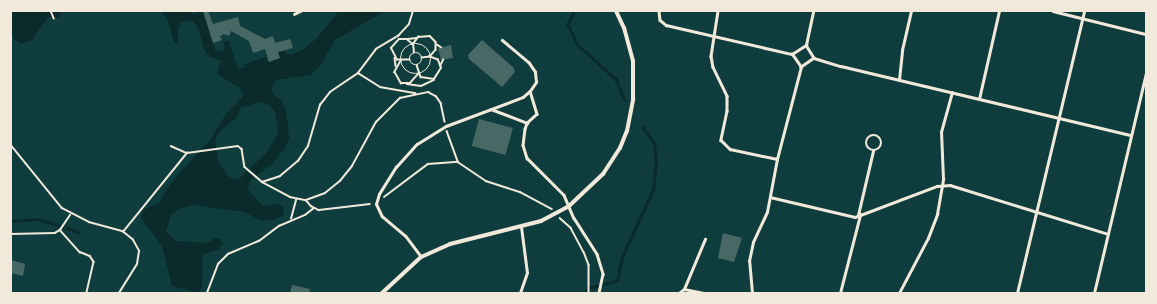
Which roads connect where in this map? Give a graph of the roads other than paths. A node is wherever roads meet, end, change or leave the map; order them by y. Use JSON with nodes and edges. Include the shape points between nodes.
{"nodes":[{"id":1,"x":300,"y":11,"type":"edge"},
{"id":2,"x":616,"y":11,"type":"edge"},
{"id":3,"x":659,"y":11,"type":"edge"},
{"id":4,"x":718,"y":11,"type":"edge"},
{"id":5,"x":814,"y":11,"type":"edge"},
{"id":6,"x":912,"y":11,"type":"edge"},
{"id":7,"x":999,"y":11,"type":"edge"},
{"id":8,"x":1053,"y":11,"type":"edge"},
{"id":9,"x":1084,"y":11,"type":"edge"},
{"id":10,"x":294,"y":14,"type":"dead end"},
{"id":11,"x":1082,"y":18,"type":"junction"},
{"id":12,"x":1146,"y":34,"type":"edge"},
{"id":13,"x":713,"y":36,"type":"junction"},
{"id":14,"x":502,"y":40,"type":"dead end"},
{"id":15,"x":806,"y":45,"type":"junction"},
{"id":16,"x":792,"y":54,"type":"junction"},
{"id":17,"x":814,"y":58,"type":"junction"},
{"id":18,"x":801,"y":67,"type":"junction"},
{"id":19,"x":1146,"y":73,"type":"edge"},
{"id":20,"x":899,"y":80,"type":"junction"},
{"id":21,"x":530,"y":91,"type":"junction"},
{"id":22,"x":952,"y":92,"type":"junction"},
{"id":23,"x":979,"y":99,"type":"junction"},
{"id":24,"x":491,"y":109,"type":"junction"},
{"id":25,"x":1060,"y":118,"type":"junction"},
{"id":26,"x":527,"y":123,"type":"junction"},
{"id":27,"x":1131,"y":135,"type":"junction"},
{"id":28,"x":873,"y":151,"type":"junction"},
{"id":29,"x":777,"y":159,"type":"junction"},
{"id":30,"x":943,"y":186,"type":"junction"},
{"id":31,"x":770,"y":197,"type":"junction"},
{"id":32,"x":570,"y":206,"type":"junction"},
{"id":33,"x":1038,"y":210,"type":"junction"},
{"id":34,"x":859,"y":215,"type":"junction"},
{"id":35,"x":522,"y":226,"type":"junction"},
{"id":36,"x":1108,"y":234,"type":"junction"},
{"id":37,"x":705,"y":239,"type":"dead end"},
{"id":38,"x":421,"y":257,"type":"junction"},
{"id":39,"x":684,"y":289,"type":"junction"},
{"id":40,"x":382,"y":293,"type":"edge"},
{"id":41,"x":520,"y":293,"type":"edge"},
{"id":42,"x":599,"y":293,"type":"edge"},
{"id":43,"x":679,"y":293,"type":"edge"},
{"id":44,"x":705,"y":293,"type":"edge"},
{"id":45,"x":752,"y":293,"type":"edge"},
{"id":46,"x":840,"y":293,"type":"edge"},
{"id":47,"x":899,"y":293,"type":"edge"},
{"id":48,"x":1017,"y":293,"type":"edge"},
{"id":49,"x":1094,"y":293,"type":"edge"}],
"edges":[{"from":1,"to":10,"type":"lane"},
{"from":2,"to":32,"type":"street","via":[[627,35],[633,61],[631,115],[623,142],[613,162],[593,186]]},
{"from":3,"to":13,"type":"lane","via":[[660,20],[666,25]]},
{"from":4,"to":13,"type":"lane"},
{"from":5,"to":15,"type":"lane"},
{"from":6,"to":20,"type":"lane","via":[[902,50]]},
{"from":7,"to":23,"type":"lane"},
{"from":8,"to":11,"type":"lane"},
{"from":9,"to":11,"type":"lane"},
{"from":11,"to":12,"type":"lane"},
{"from":11,"to":25,"type":"lane"},
{"from":13,"to":16,"type":"lane"},
{"from":13,"to":29,"type":"lane","via":[[712,63],[727,96],[723,144],[730,149]]},
{"from":14,"to":21,"type":"lane","via":[[529,63],[535,72],[536,82]]},
{"from":15,"to":16,"type":"lane"},
{"from":15,"to":17,"type":"lane"},
{"from":16,"to":18,"type":"lane"},
{"from":17,"to":18,"type":"lane"},
{"from":17,"to":20,"type":"lane"},
{"from":18,"to":29,"type":"lane"},
{"from":19,"to":27,"type":"lane"},
{"from":20,"to":22,"type":"lane"},
{"from":21,"to":24,"type":"lane","via":[[523,97]]},
{"from":21,"to":26,"type":"lane","via":[[537,114]]},
{"from":22,"to":23,"type":"lane"},
{"from":22,"to":30,"type":"lane","via":[[941,132]]},
{"from":23,"to":25,"type":"lane"},
{"from":24,"to":26,"type":"lane"},
{"from":24,"to":38,"type":"lane","via":[[446,126],[418,144],[396,167],[379,194],[376,204],[382,217],[405,236]]},
{"from":25,"to":27,"type":"lane"},
{"from":25,"to":33,"type":"lane"},
{"from":26,"to":32,"type":"lane","via":[[523,146],[528,158],[557,184]]},
{"from":27,"to":36,"type":"lane"},
{"from":28,"to":28,"type":"lane","via":[[880,149],[882,144],[880,138],[874,135],[867,141],[868,147]]},
{"from":28,"to":34,"type":"lane"},
{"from":29,"to":31,"type":"lane"},
{"from":30,"to":33,"type":"lane","via":[[950,185]]},
{"from":30,"to":34,"type":"lane"},
{"from":30,"to":47,"type":"lane","via":[[928,238]]},
{"from":31,"to":34,"type":"lane","via":[[849,217]]},
{"from":31,"to":45,"type":"lane","via":[[749,261]]},
{"from":32,"to":35,"type":"street","via":[[541,221]]},
{"from":32,"to":42,"type":"lane","via":[[574,218],[597,254],[603,274]]},
{"from":33,"to":36,"type":"lane"},
{"from":33,"to":48,"type":"lane"},
{"from":34,"to":46,"type":"lane"},
{"from":35,"to":38,"type":"street","via":[[450,244]]},
{"from":35,"to":41,"type":"lane","via":[[527,273]]},
{"from":36,"to":49,"type":"lane"},
{"from":37,"to":39,"type":"lane"},
{"from":38,"to":40,"type":"street"},
{"from":39,"to":43,"type":"lane"},
{"from":39,"to":44,"type":"lane"}]}
